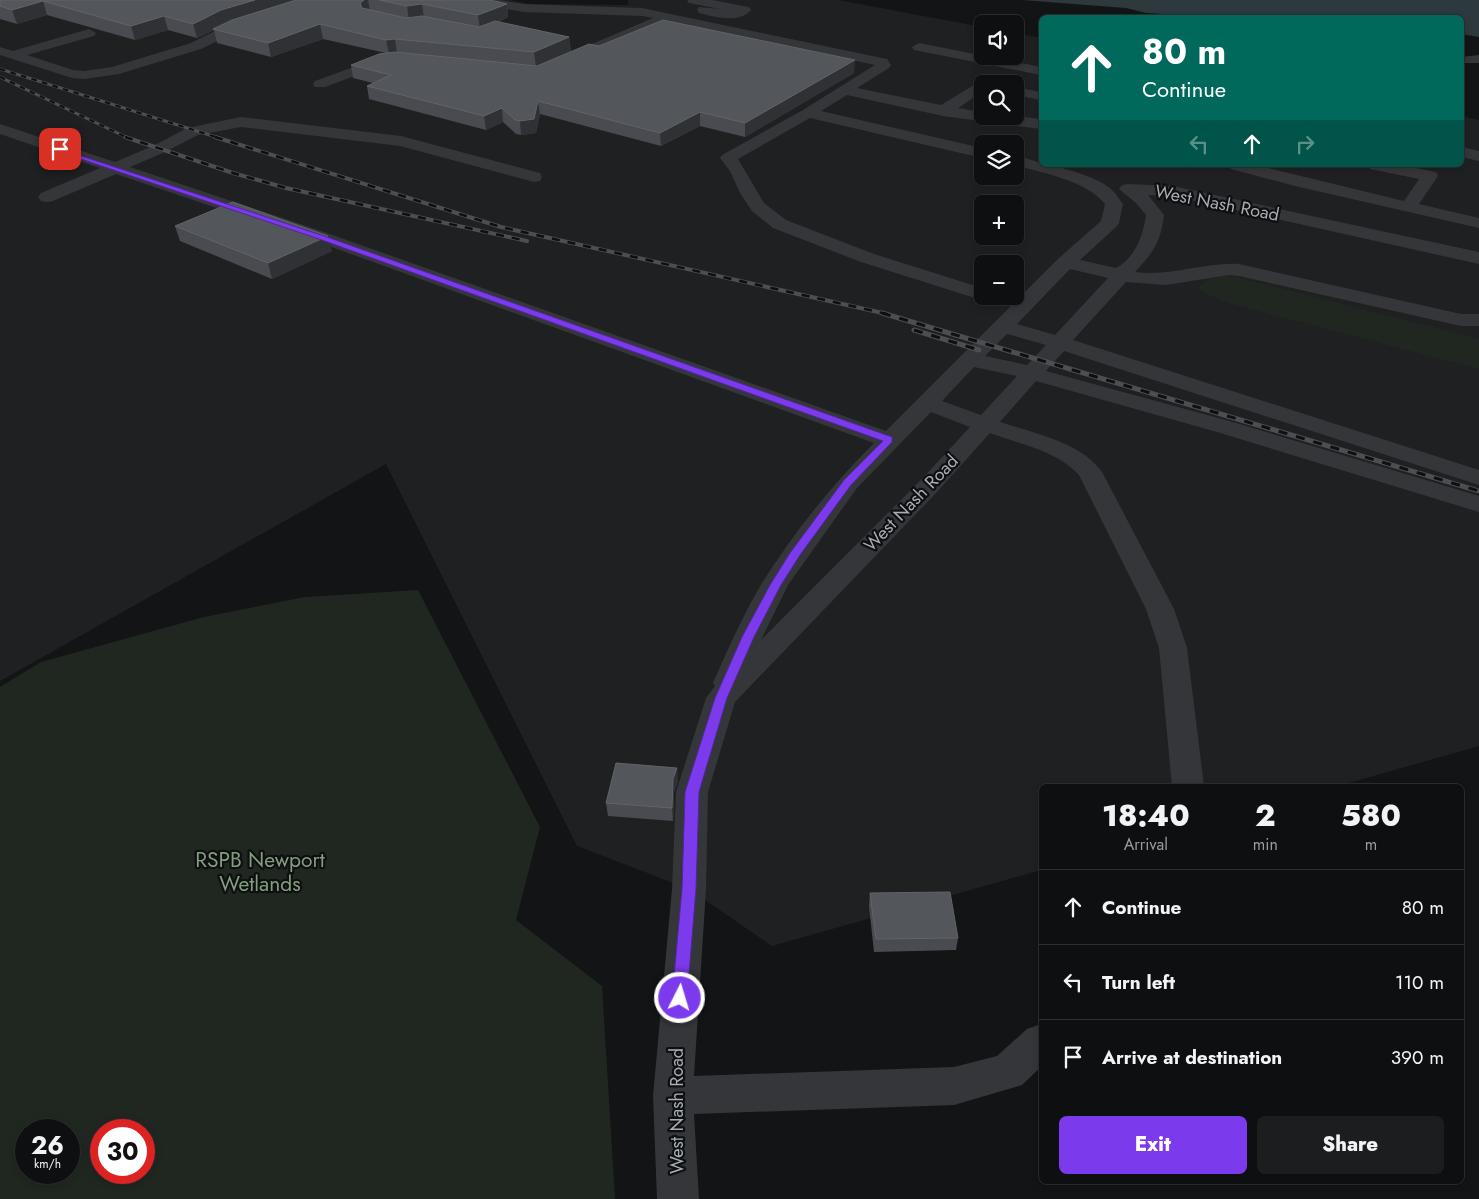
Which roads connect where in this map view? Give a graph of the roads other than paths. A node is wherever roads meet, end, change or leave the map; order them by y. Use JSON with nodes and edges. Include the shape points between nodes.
{"nodes":[{"id":1,"x":322,"y":0,"type":"edge"},
{"id":2,"x":478,"y":0,"type":"edge"},
{"id":3,"x":693,"y":0,"type":"edge"},
{"id":4,"x":646,"y":4,"type":"edge"},
{"id":5,"x":680,"y":6,"type":"dead end"},
{"id":6,"x":543,"y":9,"type":"junction"},
{"id":7,"x":664,"y":10,"type":"junction"},
{"id":8,"x":522,"y":18,"type":"dead end"},
{"id":9,"x":89,"y":33,"type":"edge"},
{"id":10,"x":920,"y":47,"type":"dead end"},
{"id":11,"x":7,"y":53,"type":"edge"},
{"id":12,"x":404,"y":59,"type":"edge"},
{"id":13,"x":1479,"y":59,"type":"edge"},
{"id":14,"x":1464,"y":60,"type":"dead end"},
{"id":15,"x":555,"y":65,"type":"edge"},
{"id":16,"x":1039,"y":71,"type":"edge"},
{"id":17,"x":320,"y":84,"type":"dead end"},
{"id":18,"x":844,"y":90,"type":"junction"},
{"id":19,"x":974,"y":91,"type":"edge"},
{"id":20,"x":1024,"y":93,"type":"edge"},
{"id":21,"x":1039,"y":96,"type":"edge"},
{"id":22,"x":943,"y":111,"type":"junction"},
{"id":23,"x":808,"y":113,"type":"junction"},
{"id":24,"x":974,"y":115,"type":"edge"},
{"id":25,"x":1024,"y":121,"type":"edge"},
{"id":26,"x":1039,"y":124,"type":"edge"},
{"id":27,"x":0,"y":129,"type":"edge"},
{"id":28,"x":974,"y":151,"type":"edge"},
{"id":29,"x":1464,"y":153,"type":"edge"},
{"id":30,"x":1479,"y":156,"type":"edge"},
{"id":31,"x":1024,"y":163,"type":"edge"},
{"id":32,"x":1244,"y":167,"type":"edge"},
{"id":33,"x":1386,"y":167,"type":"edge"},
{"id":34,"x":115,"y":168,"type":"junction"},
{"id":35,"x":534,"y":178,"type":"dead end"},
{"id":36,"x":1084,"y":181,"type":"junction"},
{"id":37,"x":1128,"y":189,"type":"junction"},
{"id":38,"x":46,"y":197,"type":"dead end"},
{"id":39,"x":1408,"y":206,"type":"junction"},
{"id":40,"x":1479,"y":223,"type":"edge"},
{"id":41,"x":1479,"y":258,"type":"edge"},
{"id":42,"x":1066,"y":262,"type":"junction"},
{"id":43,"x":974,"y":292,"type":"edge"},
{"id":44,"x":1018,"y":305,"type":"edge"},
{"id":45,"x":1024,"y":307,"type":"junction"},
{"id":46,"x":1479,"y":320,"type":"edge"},
{"id":47,"x":1004,"y":326,"type":"junction"},
{"id":48,"x":968,"y":360,"type":"junction"},
{"id":49,"x":926,"y":403,"type":"junction"},
{"id":50,"x":889,"y":440,"type":"junction"},
{"id":51,"x":1479,"y":478,"type":"edge"},
{"id":52,"x":1479,"y":504,"type":"edge"},
{"id":53,"x":721,"y":698,"type":"junction"},
{"id":54,"x":1188,"y":784,"type":"edge"},
{"id":55,"x":1039,"y":1044,"type":"edge"},
{"id":56,"x":673,"y":1096,"type":"junction"},
{"id":57,"x":678,"y":1199,"type":"edge"}],
"edges":[{"from":1,"to":11,"type":"street","via":[[230,29],[196,46],[114,71],[72,74]]},
{"from":2,"to":6,"type":"street"},
{"from":3,"to":5,"type":"street","via":[[745,10],[734,15]]},
{"from":4,"to":6,"type":"street"},
{"from":4,"to":7,"type":"street"},
{"from":6,"to":8,"type":"street"},
{"from":7,"to":15,"type":"street"},
{"from":7,"to":18,"type":"street","via":[[882,62],[884,65]]},
{"from":9,"to":11,"type":"street"},
{"from":10,"to":16,"type":"street"},
{"from":12,"to":17,"type":"street","via":[[378,61]]},
{"from":13,"to":14,"type":"street"},
{"from":18,"to":22,"type":"street"},
{"from":18,"to":23,"type":"street"},
{"from":19,"to":22,"type":"street"},
{"from":20,"to":21,"type":"street"},
{"from":22,"to":24,"type":"street"},
{"from":23,"to":28,"type":"street"},
{"from":23,"to":43,"type":"street","via":[[728,158],[737,167],[752,203],[766,215],[807,236]]},
{"from":25,"to":26,"type":"street"},
{"from":27,"to":34,"type":"street"},
{"from":29,"to":30,"type":"street"},
{"from":31,"to":36,"type":"street"},
{"from":32,"to":39,"type":"street"},
{"from":33,"to":39,"type":"street","via":[[1430,176]]},
{"from":34,"to":35,"type":"street","via":[[193,131],[241,122],[401,141]]},
{"from":34,"to":38,"type":"street"},
{"from":34,"to":50,"type":"street","via":[[321,237]]},
{"from":36,"to":37,"type":"street","via":[[1110,183]]},
{"from":36,"to":42,"type":"street","via":[[1104,192],[1114,204],[1110,222]]},
{"from":37,"to":41,"type":"street","name":"West Nash Road","via":[[1173,191]]},
{"from":37,"to":53,"type":"street","name":"West Nash Road","via":[[1142,199],[1155,215],[1147,246],[928,487]]},
{"from":39,"to":40,"type":"street"},
{"from":42,"to":45,"type":"street"},
{"from":42,"to":46,"type":"street","via":[[1148,278],[1177,278],[1211,270],[1239,270],[1461,320]]},
{"from":44,"to":45,"type":"street"},
{"from":45,"to":47,"type":"street"},
{"from":47,"to":48,"type":"street"},
{"from":47,"to":51,"type":"street","via":[[1101,354]]},
{"from":48,"to":49,"type":"street"},
{"from":48,"to":52,"type":"street","via":[[1005,366],[1216,425]]},
{"from":49,"to":50,"type":"street"},
{"from":49,"to":54,"type":"street","via":[[1067,453],[1090,472],[1160,609],[1174,648]]},
{"from":50,"to":53,"type":"street","via":[[848,482],[775,585]]},
{"from":53,"to":56,"type":"street","name":"West Nash Road","via":[[692,792],[689,889]]},
{"from":55,"to":56,"type":"street","via":[[1008,1072],[954,1086]]},
{"from":56,"to":57,"type":"street","name":"West Nash Road"}]}
